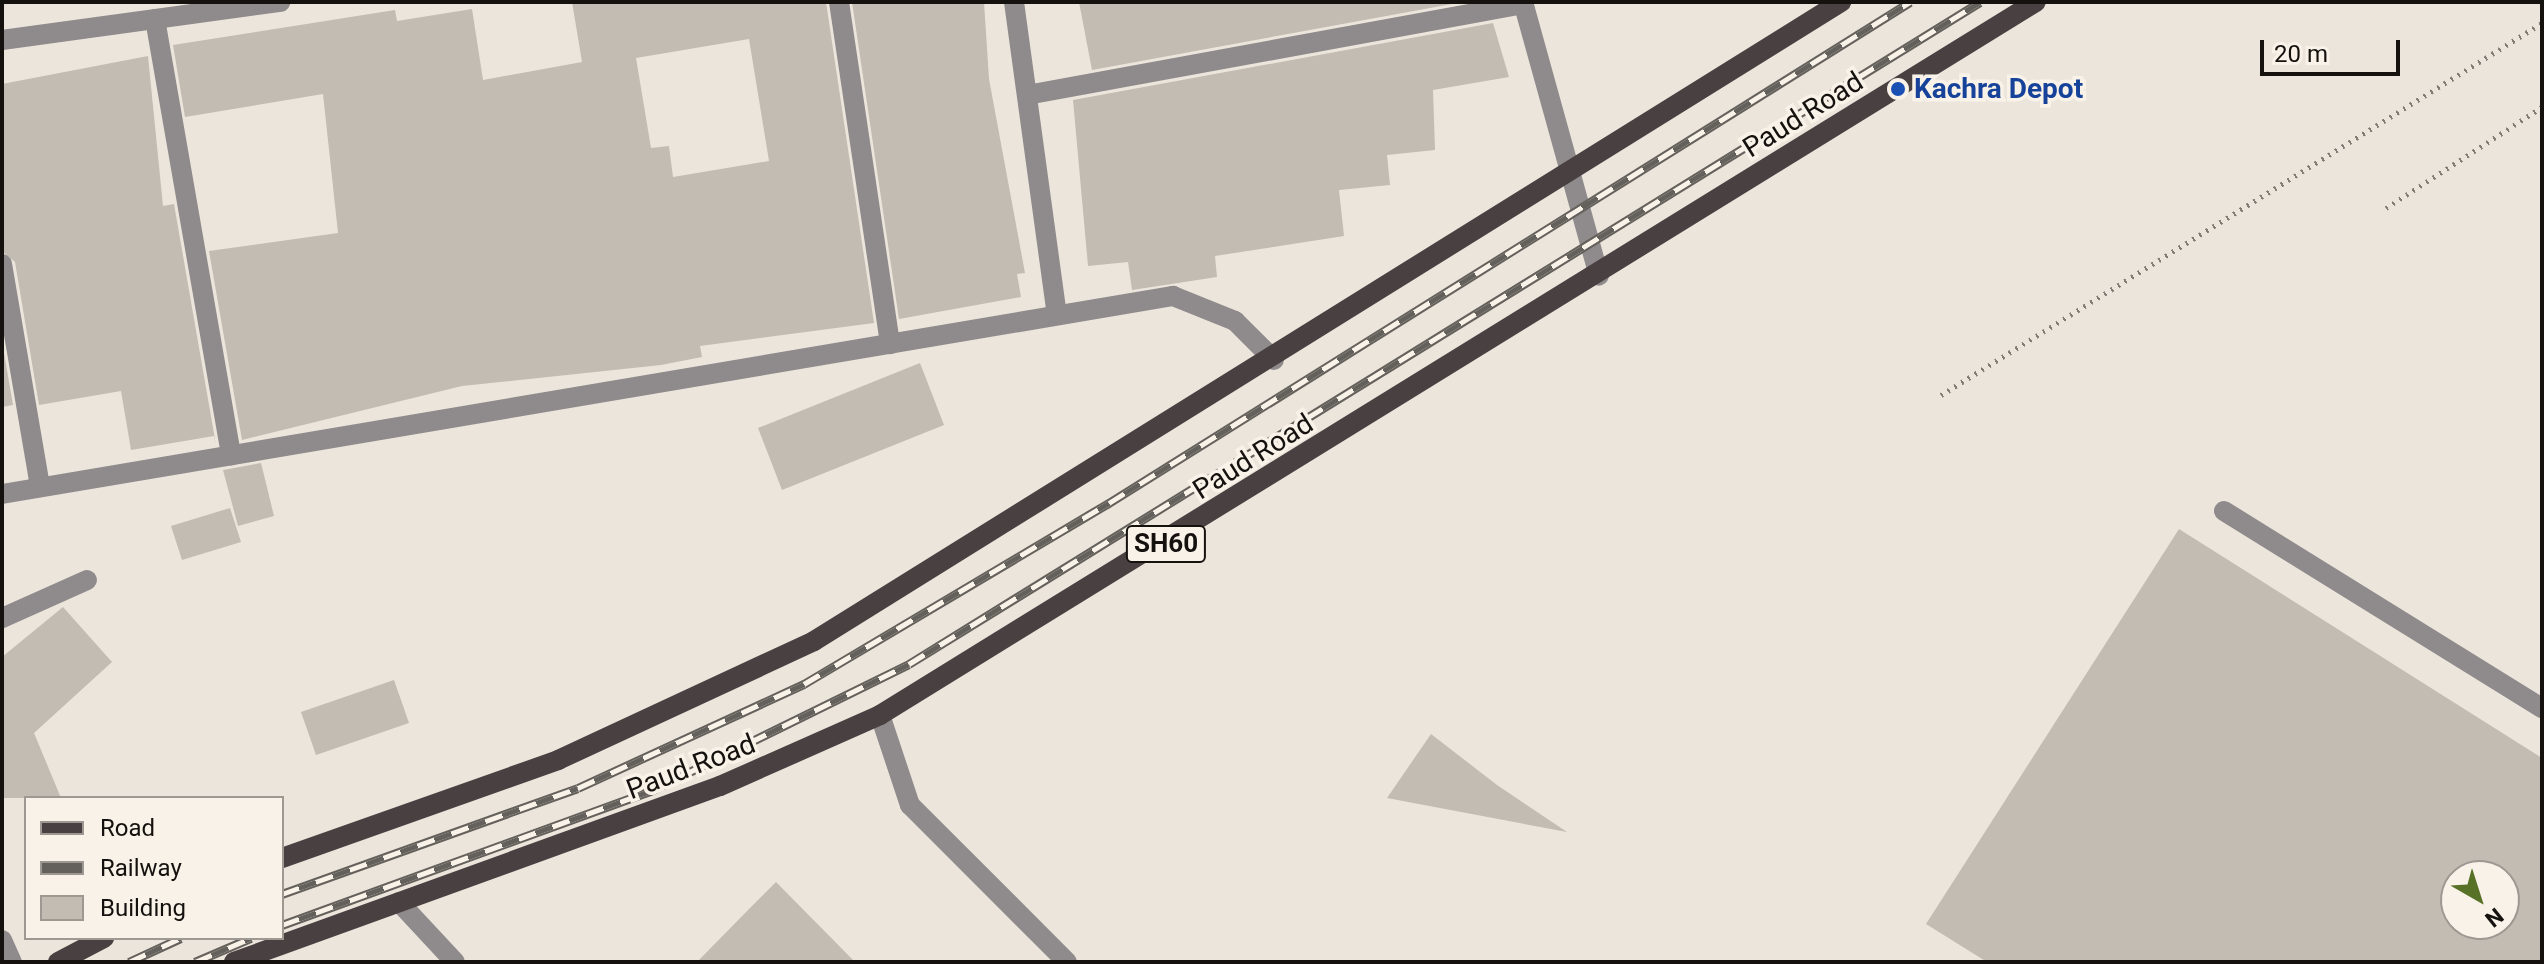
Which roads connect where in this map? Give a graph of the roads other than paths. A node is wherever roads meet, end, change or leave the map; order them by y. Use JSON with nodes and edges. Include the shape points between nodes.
{"nodes":[{"id":1,"x":280,"y":2,"type":"edge"},
{"id":2,"x":839,"y":2,"type":"edge"},
{"id":3,"x":1014,"y":2,"type":"edge"},
{"id":4,"x":1841,"y":2,"type":"edge"},
{"id":5,"x":2036,"y":2,"type":"edge"},
{"id":6,"x":1524,"y":3,"type":"edge"},
{"id":7,"x":155,"y":19,"type":"junction"},
{"id":8,"x":2,"y":40,"type":"edge"},
{"id":9,"x":1027,"y":95,"type":"junction"},
{"id":10,"x":1569,"y":176,"type":"junction"},
{"id":11,"x":2,"y":264,"type":"edge"},
{"id":12,"x":1599,"y":276,"type":"junction"},
{"id":13,"x":1057,"y":315,"type":"junction"},
{"id":14,"x":890,"y":344,"type":"junction"},
{"id":15,"x":1274,"y":360,"type":"junction"},
{"id":16,"x":231,"y":455,"type":"junction"},
{"id":17,"x":40,"y":487,"type":"junction"},
{"id":18,"x":2,"y":494,"type":"edge"},
{"id":19,"x":2224,"y":511,"type":"dead end"},
{"id":20,"x":87,"y":580,"type":"dead end"},
{"id":21,"x":2,"y":618,"type":"edge"},
{"id":22,"x":2542,"y":708,"type":"edge"},
{"id":23,"x":880,"y":715,"type":"junction"},
{"id":24,"x":284,"y":857,"type":"edge"},
{"id":25,"x":399,"y":902,"type":"junction"},
{"id":26,"x":2,"y":940,"type":"edge"},
{"id":27,"x":100,"y":940,"type":"edge"},
{"id":28,"x":12,"y":962,"type":"edge"},
{"id":29,"x":58,"y":962,"type":"edge"},
{"id":30,"x":234,"y":962,"type":"edge"},
{"id":31,"x":455,"y":962,"type":"edge"},
{"id":32,"x":1067,"y":962,"type":"edge"}],
"edges":[{"from":1,"to":7,"type":"street"},
{"from":2,"to":14,"type":"street"},
{"from":3,"to":9,"type":"street"},
{"from":4,"to":10,"type":"main road","name":"Paud Road"},
{"from":5,"to":12,"type":"main road","name":"Paud Road","number":"SH60"},
{"from":6,"to":9,"type":"street"},
{"from":6,"to":10,"type":"street"},
{"from":7,"to":8,"type":"street"},
{"from":7,"to":16,"type":"street"},
{"from":9,"to":13,"type":"street"},
{"from":10,"to":12,"type":"street"},
{"from":10,"to":15,"type":"main road","name":"Paud Road"},
{"from":11,"to":17,"type":"street"},
{"from":12,"to":23,"type":"main road","name":"Paud Road","number":"SH60"},
{"from":13,"to":14,"type":"street"},
{"from":13,"to":15,"type":"street","via":[[1173,296],[1235,321]]},
{"from":14,"to":16,"type":"street"},
{"from":15,"to":24,"type":"main road","name":"Paud Road","via":[[814,641],[558,760]]},
{"from":16,"to":17,"type":"street"},
{"from":17,"to":18,"type":"street"},
{"from":19,"to":22,"type":"street"},
{"from":20,"to":21,"type":"street"},
{"from":23,"to":25,"type":"main road","name":"Paud Road","number":"SH60","via":[[720,786]]},
{"from":23,"to":32,"type":"street","via":[[910,805]]},
{"from":25,"to":30,"type":"main road","name":"Paud Road","number":"SH60"},
{"from":25,"to":31,"type":"street"},
{"from":26,"to":28,"type":"street"},
{"from":27,"to":29,"type":"main road"}]}
